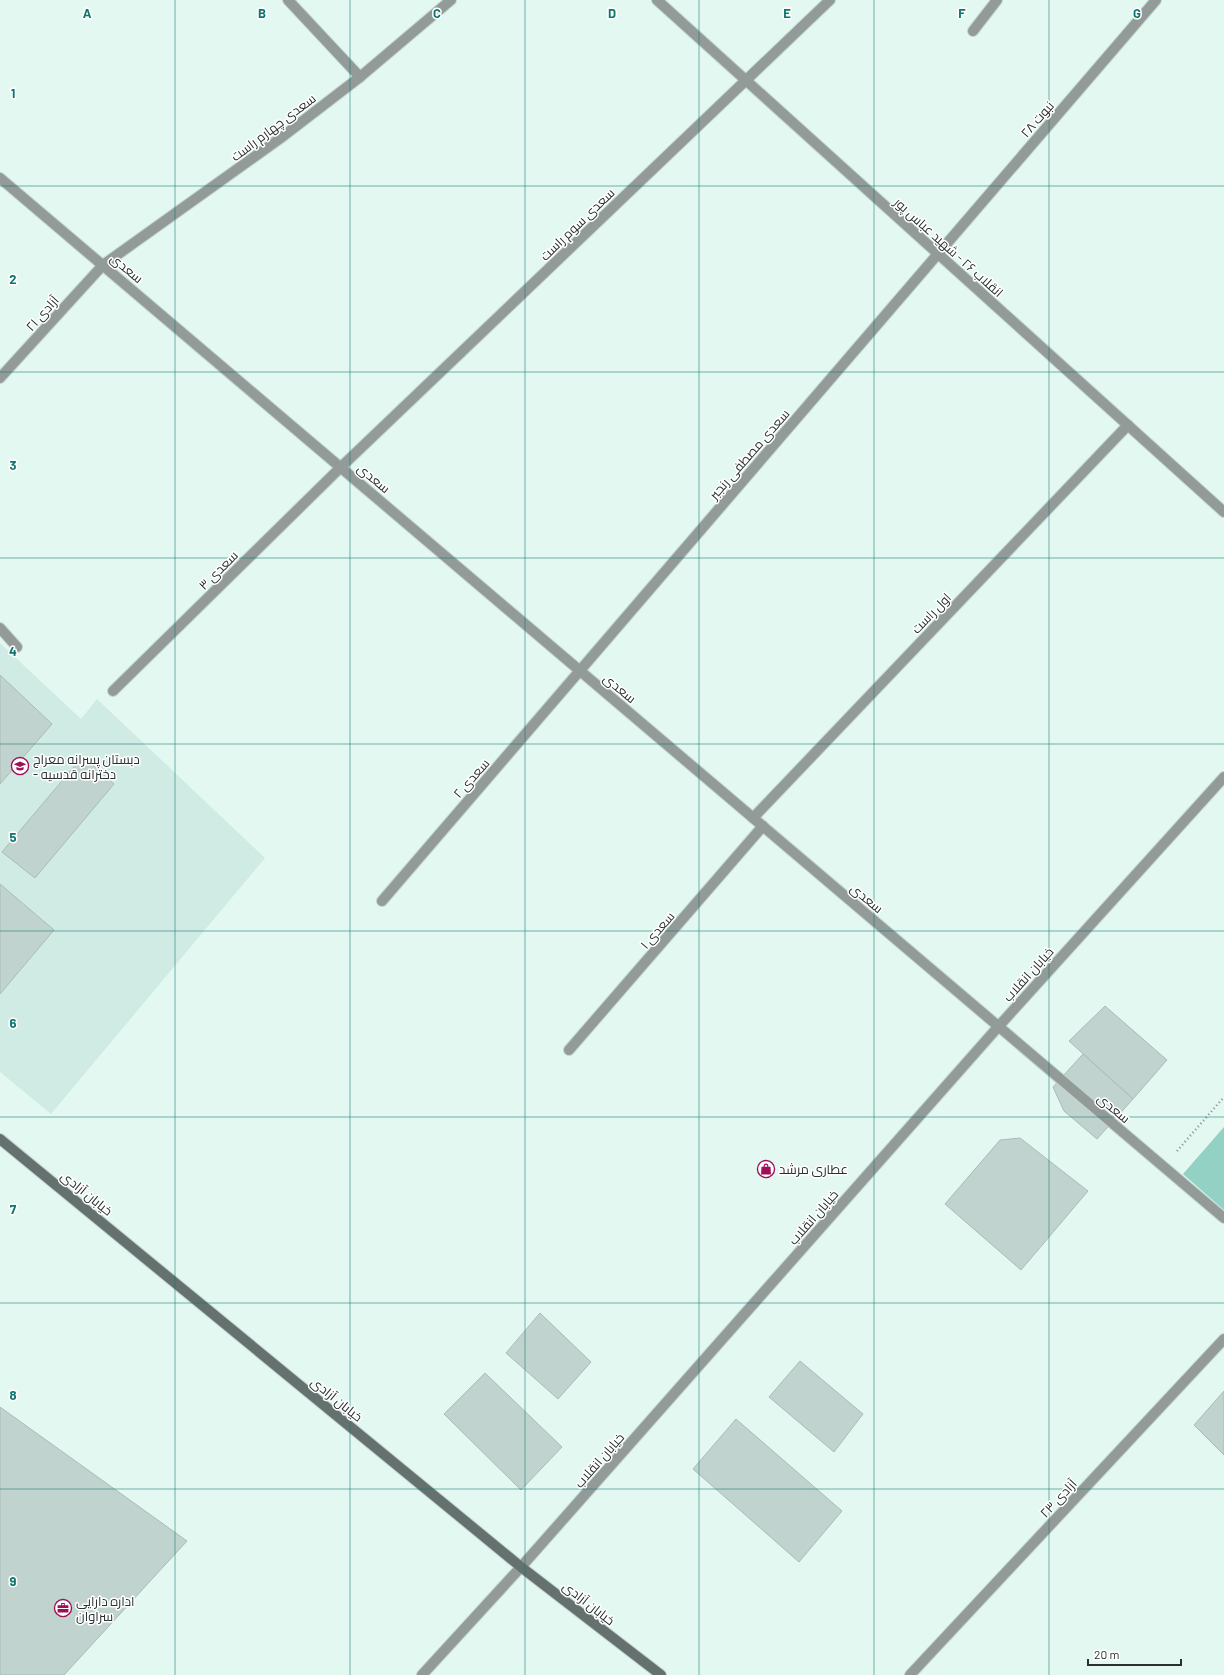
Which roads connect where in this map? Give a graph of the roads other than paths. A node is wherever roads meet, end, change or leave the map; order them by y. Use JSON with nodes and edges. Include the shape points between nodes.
{"nodes":[{"id":1,"x":288,"y":0,"type":"edge"},
{"id":2,"x":451,"y":0,"type":"edge"},
{"id":3,"x":657,"y":0,"type":"edge"},
{"id":4,"x":830,"y":0,"type":"edge"},
{"id":5,"x":997,"y":0,"type":"edge"},
{"id":6,"x":1156,"y":0,"type":"edge"},
{"id":7,"x":973,"y":32,"type":"dead end"},
{"id":8,"x":360,"y":77,"type":"junction"},
{"id":9,"x":746,"y":80,"type":"junction"},
{"id":10,"x":0,"y":178,"type":"edge"},
{"id":11,"x":938,"y":254,"type":"junction"},
{"id":12,"x":103,"y":265,"type":"junction"},
{"id":13,"x":0,"y":378,"type":"edge"},
{"id":14,"x":1128,"y":425,"type":"junction"},
{"id":15,"x":341,"y":467,"type":"junction"},
{"id":16,"x":1224,"y":512,"type":"edge"},
{"id":17,"x":0,"y":628,"type":"edge"},
{"id":18,"x":17,"y":647,"type":"dead end"},
{"id":19,"x":580,"y":671,"type":"junction"},
{"id":20,"x":113,"y":691,"type":"dead end"},
{"id":21,"x":1224,"y":777,"type":"edge"},
{"id":22,"x":753,"y":818,"type":"junction"},
{"id":23,"x":763,"y":826,"type":"junction"},
{"id":24,"x":382,"y":901,"type":"dead end"},
{"id":25,"x":998,"y":1026,"type":"junction"},
{"id":26,"x":569,"y":1050,"type":"dead end"},
{"id":27,"x":0,"y":1139,"type":"edge"},
{"id":28,"x":1224,"y":1218,"type":"edge"},
{"id":29,"x":1224,"y":1339,"type":"edge"},
{"id":30,"x":522,"y":1567,"type":"junction"},
{"id":31,"x":422,"y":1675,"type":"edge"},
{"id":32,"x":661,"y":1675,"type":"edge"},
{"id":33,"x":910,"y":1675,"type":"edge"}],
"edges":[{"from":1,"to":8,"type":"street"},
{"from":2,"to":8,"type":"street","name":"سعدی چهارم راست"},
{"from":3,"to":9,"type":"street","name":"انقلاب ۲۶ - شهید عباس پور"},
{"from":4,"to":9,"type":"street","name":"سعدی سوم راست"},
{"from":5,"to":7,"type":"street"},
{"from":6,"to":11,"type":"street","name":"نبوت ۲۸"},
{"from":8,"to":12,"type":"street","name":"سعدی چهارم راست","via":[[282,137]]},
{"from":9,"to":11,"type":"street","name":"انقلاب ۲۶ - شهید عباس پور"},
{"from":9,"to":15,"type":"street","name":"سعدی سوم راست"},
{"from":10,"to":12,"type":"street","name":"سعدی"},
{"from":11,"to":14,"type":"street","name":"انقلاب ۲۶ - شهید عباس پور"},
{"from":11,"to":19,"type":"street","name":"سعدی مصطفی رنجبر"},
{"from":12,"to":13,"type":"street","name":"آزادی ۲۱"},
{"from":12,"to":15,"type":"street","name":"سعدی"},
{"from":14,"to":16,"type":"street","name":"انقلاب ۲۶ - شهید عباس پور"},
{"from":14,"to":22,"type":"street","name":"اول راست"},
{"from":15,"to":19,"type":"street","name":"سعدی"},
{"from":15,"to":20,"type":"street","name":"سعدی ۳"},
{"from":17,"to":18,"type":"street"},
{"from":19,"to":22,"type":"street","name":"سعدی"},
{"from":19,"to":24,"type":"street","name":"سعدی ۲"},
{"from":21,"to":25,"type":"street","name":"خیابان انقلاب"},
{"from":22,"to":23,"type":"street","name":"سعدی"},
{"from":23,"to":25,"type":"street","name":"سعدی"},
{"from":23,"to":26,"type":"street","name":"سعدی ۱"},
{"from":25,"to":28,"type":"street","name":"سعدی"},
{"from":25,"to":30,"type":"street","name":"خیابان انقلاب"},
{"from":27,"to":30,"type":"main road","name":"خیابان آزادی"},
{"from":29,"to":33,"type":"street","name":"آزادی ۲۳"},
{"from":30,"to":31,"type":"street","name":"خیابان انقلاب"},
{"from":30,"to":32,"type":"main road","name":"خیابان آزادی"}]}
